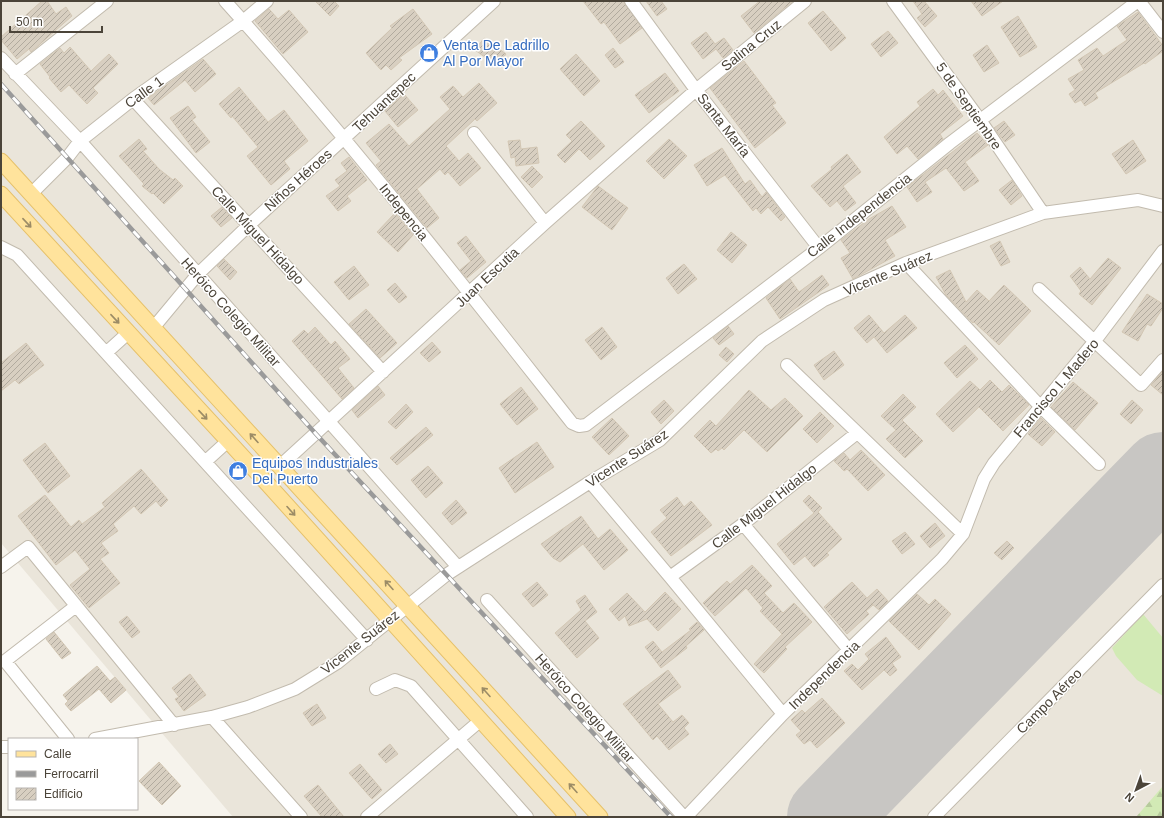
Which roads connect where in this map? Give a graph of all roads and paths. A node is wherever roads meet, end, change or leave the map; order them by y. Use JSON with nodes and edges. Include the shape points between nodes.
{"nodes":[{"id":1,"x":107,"y":1,"type":"edge"},
{"id":2,"x":225,"y":1,"type":"edge"},
{"id":3,"x":267,"y":1,"type":"edge"},
{"id":4,"x":494,"y":1,"type":"edge"},
{"id":5,"x":631,"y":1,"type":"edge"},
{"id":6,"x":805,"y":1,"type":"edge"},
{"id":7,"x":893,"y":1,"type":"edge"},
{"id":8,"x":1139,"y":1,"type":"edge"},
{"id":9,"x":243,"y":21,"type":"junction"},
{"id":10,"x":1163,"y":32,"type":"edge"},
{"id":11,"x":1,"y":58,"type":"edge"},
{"id":12,"x":15,"y":74,"type":"junction"},
{"id":13,"x":696,"y":90,"type":"junction"},
{"id":14,"x":133,"y":100,"type":"junction"},
{"id":15,"x":980,"y":120,"type":"junction"},
{"id":16,"x":474,"y":133,"type":"dead end"},
{"id":17,"x":344,"y":139,"type":"junction"},
{"id":18,"x":80,"y":141,"type":"junction"},
{"id":19,"x":1,"y":161,"type":"edge"},
{"id":20,"x":1,"y":194,"type":"edge"},
{"id":21,"x":31,"y":194,"type":"junction"},
{"id":22,"x":1163,"y":206,"type":"edge"},
{"id":23,"x":1043,"y":213,"type":"junction"},
{"id":24,"x":545,"y":223,"type":"junction"},
{"id":25,"x":249,"y":225,"type":"junction"},
{"id":26,"x":1,"y":247,"type":"edge"},
{"id":27,"x":819,"y":248,"type":"junction"},
{"id":28,"x":1163,"y":251,"type":"edge"},
{"id":29,"x":906,"y":263,"type":"junction"},
{"id":30,"x":198,"y":274,"type":"junction"},
{"id":31,"x":1039,"y":289,"type":"dead end"},
{"id":32,"x":470,"y":293,"type":"junction"},
{"id":33,"x":154,"y":327,"type":"junction"},
{"id":34,"x":128,"y":333,"type":"junction"},
{"id":35,"x":1094,"y":342,"type":"junction"},
{"id":36,"x":107,"y":352,"type":"junction"},
{"id":37,"x":1163,"y":360,"type":"edge"},
{"id":38,"x":786,"y":365,"type":"dead end"},
{"id":39,"x":383,"y":372,"type":"junction"},
{"id":40,"x":1040,"y":406,"type":"junction"},
{"id":41,"x":329,"y":422,"type":"junction"},
{"id":42,"x":579,"y":426,"type":"joint"},
{"id":43,"x":856,"y":433,"type":"junction"},
{"id":44,"x":228,"y":441,"type":"junction"},
{"id":45,"x":206,"y":461,"type":"junction"},
{"id":46,"x":1100,"y":464,"type":"dead end"},
{"id":47,"x":280,"y":466,"type":"junction"},
{"id":48,"x":590,"y":482,"type":"junction"},
{"id":49,"x":742,"y":524,"type":"junction"},
{"id":50,"x":963,"y":534,"type":"junction"},
{"id":51,"x":1,"y":567,"type":"edge"},
{"id":52,"x":458,"y":567,"type":"junction"},
{"id":53,"x":670,"y":576,"type":"junction"},
{"id":54,"x":1163,"y":585,"type":"edge"},
{"id":55,"x":487,"y":600,"type":"dead end"},
{"id":56,"x":407,"y":605,"type":"junction"},
{"id":57,"x":76,"y":606,"type":"junction"},
{"id":58,"x":390,"y":620,"type":"junction"},
{"id":59,"x":367,"y":640,"type":"junction"},
{"id":60,"x":849,"y":650,"type":"junction"},
{"id":61,"x":3,"y":659,"type":"edge"},
{"id":62,"x":376,"y":689,"type":"dead end"},
{"id":63,"x":783,"y":714,"type":"junction"},
{"id":64,"x":212,"y":717,"type":"junction"},
{"id":65,"x":481,"y":720,"type":"junction"},
{"id":66,"x":174,"y":725,"type":"junction"},
{"id":67,"x":67,"y":738,"type":"edge"},
{"id":68,"x":101,"y":738,"type":"edge"},
{"id":69,"x":458,"y":739,"type":"junction"},
{"id":70,"x":301,"y":817,"type":"edge"},
{"id":71,"x":367,"y":817,"type":"edge"},
{"id":72,"x":527,"y":817,"type":"edge"},
{"id":73,"x":568,"y":817,"type":"edge"},
{"id":74,"x":600,"y":817,"type":"edge"},
{"id":75,"x":685,"y":817,"type":"edge"},
{"id":76,"x":934,"y":817,"type":"edge"}],
"edges":[{"from":1,"to":12,"type":"street"},
{"from":2,"to":9,"type":"street","name":"Indepencia"},
{"from":3,"to":9,"type":"street","name":"Calle 1"},
{"from":4,"to":17,"type":"street","name":"Tehuantepec"},
{"from":5,"to":13,"type":"street","name":"Santa María"},
{"from":6,"to":13,"type":"street","name":"Salina Cruz"},
{"from":7,"to":15,"type":"street","name":"5 de Septiembre"},
{"from":8,"to":10,"type":"street"},
{"from":8,"to":15,"type":"street","name":"Calle Independencia"},
{"from":9,"to":14,"type":"street","name":"Calle 1"},
{"from":9,"to":17,"type":"street","name":"Indepencia"},
{"from":11,"to":12,"type":"street","name":"Heróico Colegio Militar"},
{"from":12,"to":18,"type":"street","name":"Heróico Colegio Militar"},
{"from":13,"to":24,"type":"street","name":"Juan Escutia"},
{"from":13,"to":27,"type":"street","name":"Santa María"},
{"from":14,"to":18,"type":"street","name":"Calle 1"},
{"from":14,"to":25,"type":"street","name":"Calle Miguel Hidalgo"},
{"from":15,"to":23,"type":"street","name":"5 de Septiembre"},
{"from":15,"to":27,"type":"street","name":"Calle Independencia"},
{"from":16,"to":24,"type":"street"},
{"from":17,"to":25,"type":"street","name":"Niños Héroes"},
{"from":17,"to":32,"type":"street","name":"Indepencia"},
{"from":18,"to":21,"type":"street","name":"Calle 1"},
{"from":18,"to":30,"type":"street","name":"Heróico Colegio Militar"},
{"from":19,"to":21,"type":"main road"},
{"from":20,"to":34,"type":"main road","one_way":true},
{"from":21,"to":33,"type":"main road"},
{"from":22,"to":23,"type":"street","name":"Vicente Suárez","via":[[1138,200]]},
{"from":23,"to":29,"type":"street","name":"Vicente Suárez"},
{"from":24,"to":32,"type":"street","name":"Juan Escutia"},
{"from":25,"to":30,"type":"street","name":"Niños Héroes"},
{"from":25,"to":39,"type":"street","name":"Calle Miguel Hidalgo"},
{"from":26,"to":36,"type":"street","via":[[17,255]]},
{"from":27,"to":42,"type":"street","name":"Calle Independencia","via":[[586,425]]},
{"from":28,"to":35,"type":"street","name":"Francisco I. Madero"},
{"from":29,"to":40,"type":"street"},
{"from":29,"to":48,"type":"street","name":"Vicente Suárez","via":[[824,300],[762,341],[660,440]]},
{"from":30,"to":33,"type":"street","name":"Niños Héroes"},
{"from":30,"to":41,"type":"street","name":"Heróico Colegio Militar"},
{"from":31,"to":35,"type":"street"},
{"from":32,"to":39,"type":"street","name":"Juan Escutia"},
{"from":32,"to":42,"type":"street","name":"Indepencia","via":[[572,422]]},
{"from":47,"to":33,"type":"main road","one_way":true},
{"from":34,"to":36,"type":"street"},
{"from":34,"to":44,"type":"main road","one_way":true},
{"from":35,"to":37,"type":"street","via":[[1141,385]]},
{"from":35,"to":40,"type":"street","name":"Francisco I. Madero"},
{"from":36,"to":45,"type":"street"},
{"from":38,"to":43,"type":"street"},
{"from":39,"to":41,"type":"street","name":"Juan Escutia"},
{"from":40,"to":46,"type":"street"},
{"from":40,"to":50,"type":"street","name":"Francisco I. Madero","via":[[984,479]]},
{"from":41,"to":47,"type":"street","name":"Juan Escutia"},
{"from":41,"to":52,"type":"street","name":"Heróico Colegio Militar"},
{"from":43,"to":49,"type":"street","name":"Calle Miguel Hidalgo"},
{"from":43,"to":50,"type":"street"},
{"from":44,"to":45,"type":"street"},
{"from":44,"to":58,"type":"main road","one_way":true},
{"from":45,"to":59,"type":"street"},
{"from":56,"to":47,"type":"main road","one_way":true},
{"from":48,"to":52,"type":"street","name":"Vicente Suárez"},
{"from":48,"to":53,"type":"street"},
{"from":49,"to":53,"type":"street","name":"Calle Miguel Hidalgo"},
{"from":49,"to":60,"type":"street"},
{"from":50,"to":60,"type":"street","name":"Independencia","via":[[942,560]]},
{"from":51,"to":57,"type":"street","via":[[28,547]]},
{"from":52,"to":56,"type":"street","name":"Vicente Suárez"},
{"from":53,"to":63,"type":"street"},
{"from":54,"to":76,"type":"street","name":"Campo Aéreo"},
{"from":55,"to":75,"type":"street","name":"Heróico Colegio Militar"},
{"from":56,"to":58,"type":"street","name":"Vicente Suárez"},
{"from":74,"to":56,"type":"main road","one_way":true},
{"from":57,"to":61,"type":"street"},
{"from":57,"to":66,"type":"street"},
{"from":58,"to":59,"type":"street","name":"Vicente Suárez"},
{"from":58,"to":65,"type":"main road"},
{"from":59,"to":64,"type":"street","name":"Vicente Suárez","via":[[337,663],[295,689],[248,707]]},
{"from":60,"to":63,"type":"street","name":"Independencia"},
{"from":61,"to":67,"type":"street"},
{"from":62,"to":69,"type":"street","via":[[395,680],[411,686]]},
{"from":63,"to":75,"type":"street","name":"Independencia"},
{"from":64,"to":66,"type":"street","name":"Vicente Suárez"},
{"from":64,"to":70,"type":"street"},
{"from":65,"to":69,"type":"street"},
{"from":65,"to":73,"type":"main road"},
{"from":66,"to":68,"type":"street","name":"Vicente Suárez"},
{"from":69,"to":71,"type":"street"},
{"from":69,"to":72,"type":"street"}]}
